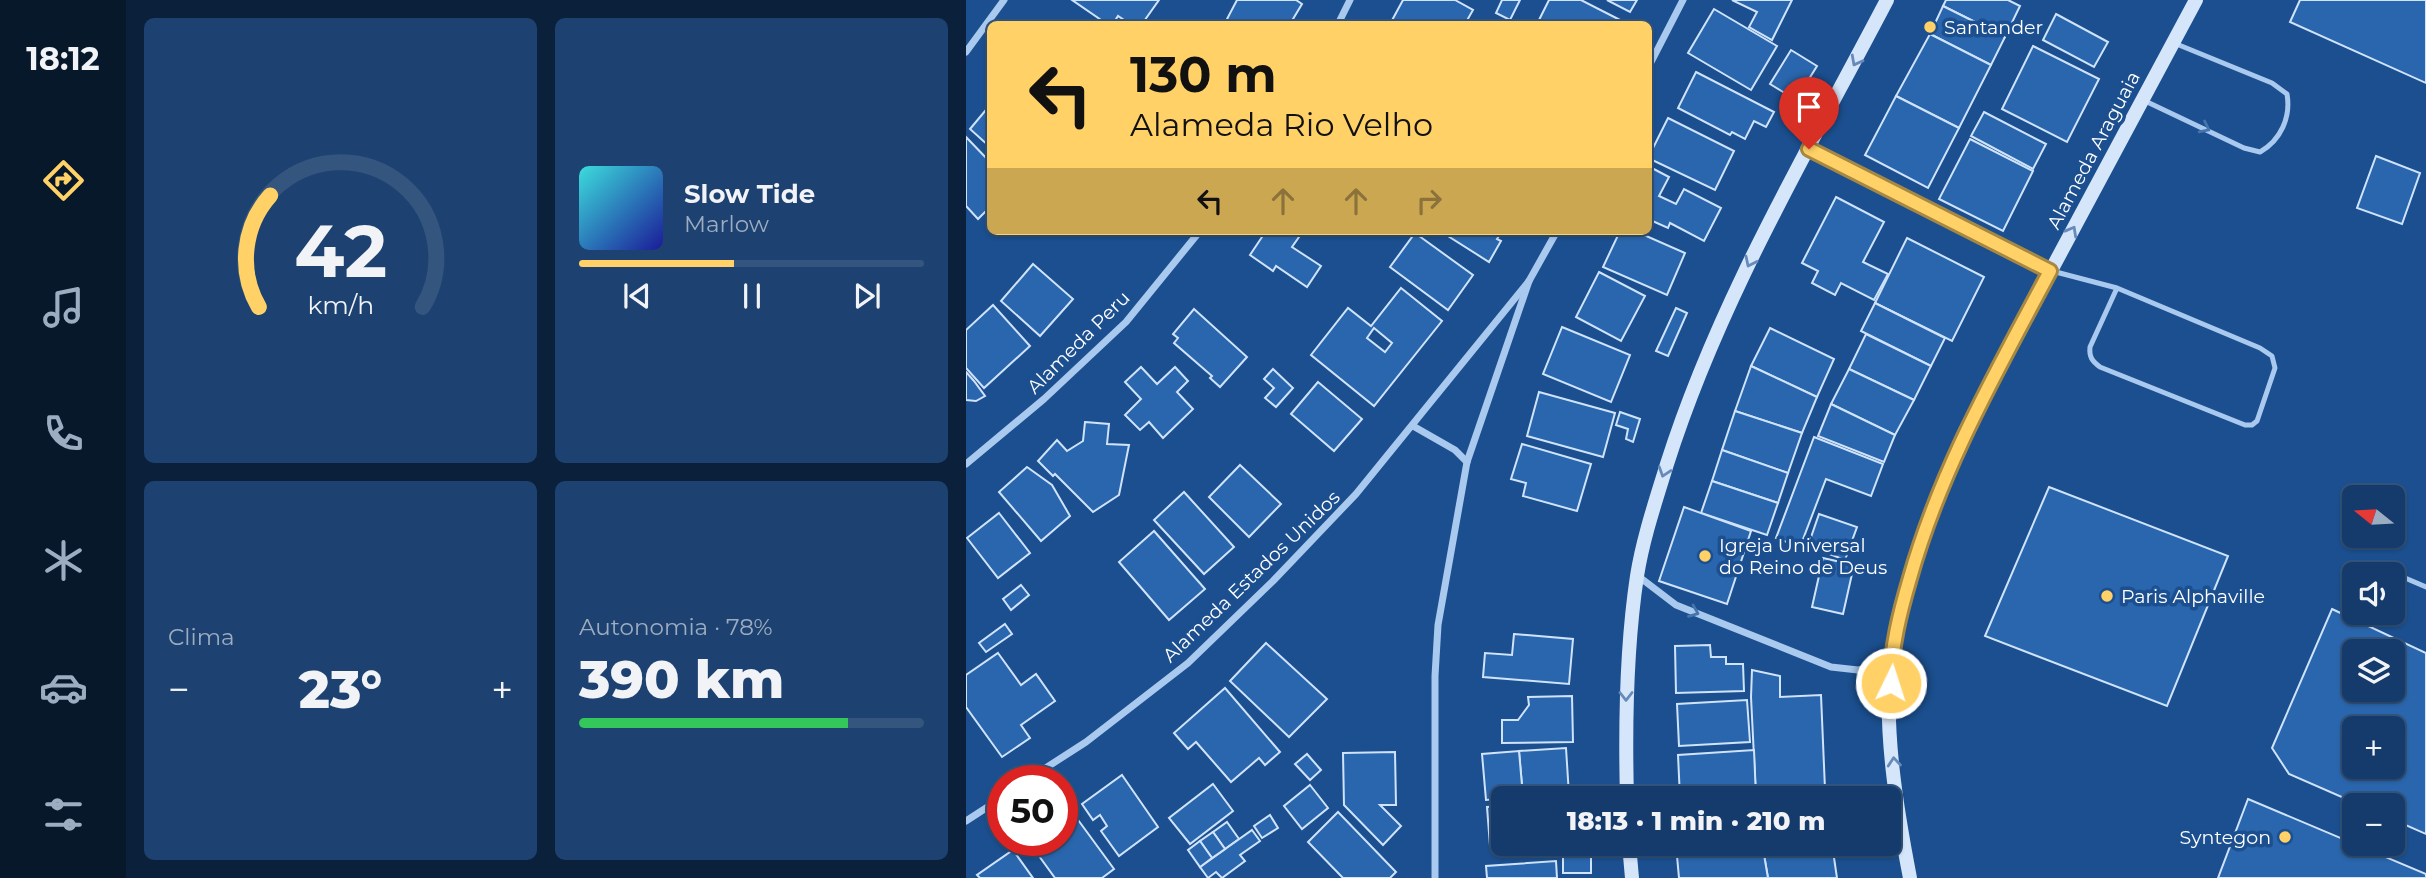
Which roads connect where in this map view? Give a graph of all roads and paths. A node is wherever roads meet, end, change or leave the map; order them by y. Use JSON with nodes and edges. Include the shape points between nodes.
{"nodes":[{"id":1,"x":1004,"y":0,"type":"edge"},
{"id":2,"x":1350,"y":0,"type":"edge"},
{"id":3,"x":1683,"y":0,"type":"edge"},
{"id":4,"x":1887,"y":0,"type":"edge"},
{"id":5,"x":2196,"y":0,"type":"edge"},
{"id":6,"x":989,"y":21,"type":"edge"},
{"id":7,"x":1340,"y":21,"type":"edge"},
{"id":8,"x":987,"y":23,"type":"edge"},
{"id":9,"x":2174,"y":43,"type":"junction"},
{"id":10,"x":966,"y":52,"type":"edge"},
{"id":11,"x":1652,"y":60,"type":"edge"},
{"id":12,"x":2143,"y":100,"type":"junction"},
{"id":13,"x":1809,"y":149,"type":"junction"},
{"id":14,"x":1197,"y":235,"type":"edge"},
{"id":15,"x":1555,"y":235,"type":"edge"},
{"id":16,"x":2050,"y":271,"type":"junction"},
{"id":17,"x":1529,"y":281,"type":"junction"},
{"id":18,"x":2117,"y":288,"type":"junction"},
{"id":19,"x":1413,"y":426,"type":"junction"},
{"id":20,"x":1467,"y":462,"type":"junction"},
{"id":21,"x":966,"y":464,"type":"edge"},
{"id":22,"x":1637,"y":575,"type":"junction"},
{"id":23,"x":2405,"y":578,"type":"edge"},
{"id":24,"x":2426,"y":587,"type":"edge"},
{"id":25,"x":1891,"y":660,"type":"junction"},
{"id":26,"x":1050,"y":765,"type":"edge"},
{"id":27,"x":1628,"y":786,"type":"edge"},
{"id":28,"x":987,"y":807,"type":"edge"},
{"id":29,"x":966,"y":821,"type":"edge"},
{"id":30,"x":1630,"y":856,"type":"edge"},
{"id":31,"x":1435,"y":878,"type":"edge"},
{"id":32,"x":1632,"y":878,"type":"edge"},
{"id":33,"x":1910,"y":878,"type":"edge"}],
"edges":[{"from":1,"to":6,"type":"street"},
{"from":2,"to":7,"type":"street"},
{"from":3,"to":11,"type":"street"},
{"from":4,"to":13,"type":"main road","one_way":true},
{"from":5,"to":9,"type":"main road","name":"Alameda Araguaia"},
{"from":8,"to":10,"type":"street"},
{"from":9,"to":12,"type":"main road","name":"Alameda Araguaia"},
{"from":12,"to":9,"type":"lane","one_way":true,"via":[[2244,148],[2260,152],[2274,144],[2289,110],[2287,94],[2272,83]]},
{"from":16,"to":12,"type":"main road","name":"Alameda Araguaia","one_way":true},
{"from":13,"to":16,"type":"street"},
{"from":13,"to":22,"type":"main road","one_way":true,"via":[[1708,350],[1684,409]]},
{"from":14,"to":21,"type":"street","name":"Alameda Peru","via":[[1126,322]]},
{"from":15,"to":17,"type":"street"},
{"from":16,"to":18,"type":"lane"},
{"from":16,"to":25,"type":"main road","name":"Alameda Araguaia","via":[[1938,492],[1903,602]]},
{"from":17,"to":19,"type":"street","name":"Alameda Estados Unidos"},
{"from":17,"to":20,"type":"street"},
{"from":18,"to":18,"type":"lane","via":[[2090,347],[2093,362],[2245,425],[2257,421],[2275,368],[2272,356]]},
{"from":19,"to":20,"type":"street"},
{"from":19,"to":26,"type":"street","name":"Alameda Estados Unidos","via":[[1339,512],[1188,663]]},
{"from":20,"to":31,"type":"street","via":[[1438,625]]},
{"from":22,"to":25,"type":"street","one_way":true,"via":[[1676,605],[1831,667],[1858,670]]},
{"from":22,"to":27,"type":"main road","one_way":true,"via":[[1626,681]]},
{"from":23,"to":24,"type":"lane"},
{"from":33,"to":25,"type":"main road","name":"Alameda Araguaia","one_way":true,"via":[[1898,816]]},
{"from":28,"to":29,"type":"street"},
{"from":30,"to":32,"type":"main road"}]}
